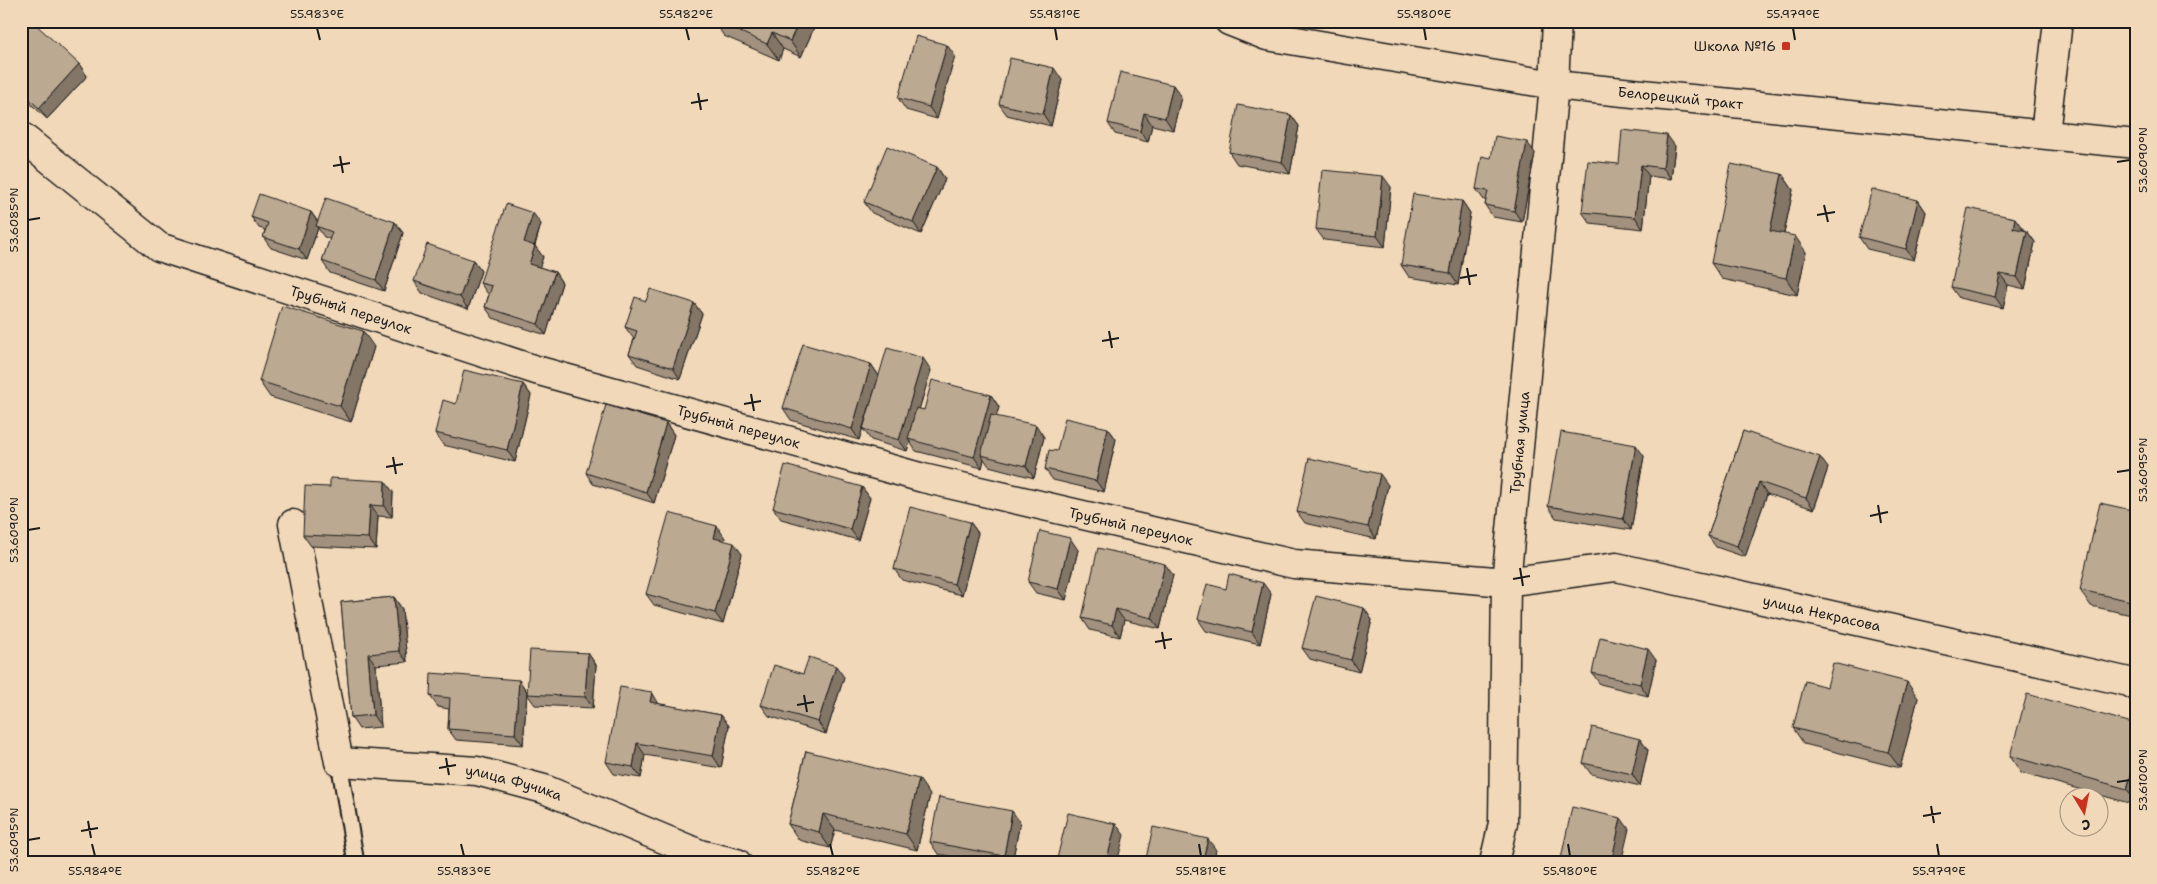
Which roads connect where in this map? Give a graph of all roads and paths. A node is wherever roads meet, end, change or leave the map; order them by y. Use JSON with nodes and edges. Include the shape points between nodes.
{"nodes":[{"id":1,"x":1229,"y":21,"type":"edge"},
{"id":2,"x":1557,"y":21,"type":"edge"},
{"id":3,"x":2058,"y":21,"type":"edge"},
{"id":4,"x":1554,"y":85,"type":"junction"},
{"id":5,"x":2045,"y":134,"type":"junction"},
{"id":6,"x":21,"y":136,"type":"edge"},
{"id":7,"x":2136,"y":144,"type":"edge"},
{"id":8,"x":293,"y":524,"type":"dead end"},
{"id":9,"x":1506,"y":582,"type":"junction"},
{"id":10,"x":2136,"y":686,"type":"edge"},
{"id":11,"x":339,"y":762,"type":"junction"},
{"id":12,"x":356,"y":863,"type":"edge"},
{"id":13,"x":736,"y":863,"type":"edge"},
{"id":14,"x":1494,"y":863,"type":"edge"}],
"edges":[{"from":1,"to":4,"type":"street","name":"Белорецкий тракт","via":[[1267,36]]},
{"from":2,"to":4,"type":"street","name":"Трубная улица"},
{"from":3,"to":5,"type":"street"},
{"from":4,"to":5,"type":"street","name":"Белорецкий тракт"},
{"from":4,"to":9,"type":"street","name":"Трубная улица"},
{"from":5,"to":7,"type":"street","name":"Белорецкий тракт"},
{"from":6,"to":9,"type":"street","name":"Трубный переулок","via":[[159,247],[536,370],[923,478],[1294,564]]},
{"from":8,"to":11,"type":"street"},
{"from":9,"to":10,"type":"street","name":"улица Некрасова","via":[[1616,566]]},
{"from":9,"to":14,"type":"street","name":"Трубная улица","via":[[1503,824]]},
{"from":11,"to":12,"type":"lane"},
{"from":11,"to":13,"type":"street","name":"улица Фучика","via":[[476,771],[544,789],[700,854]]}]}
